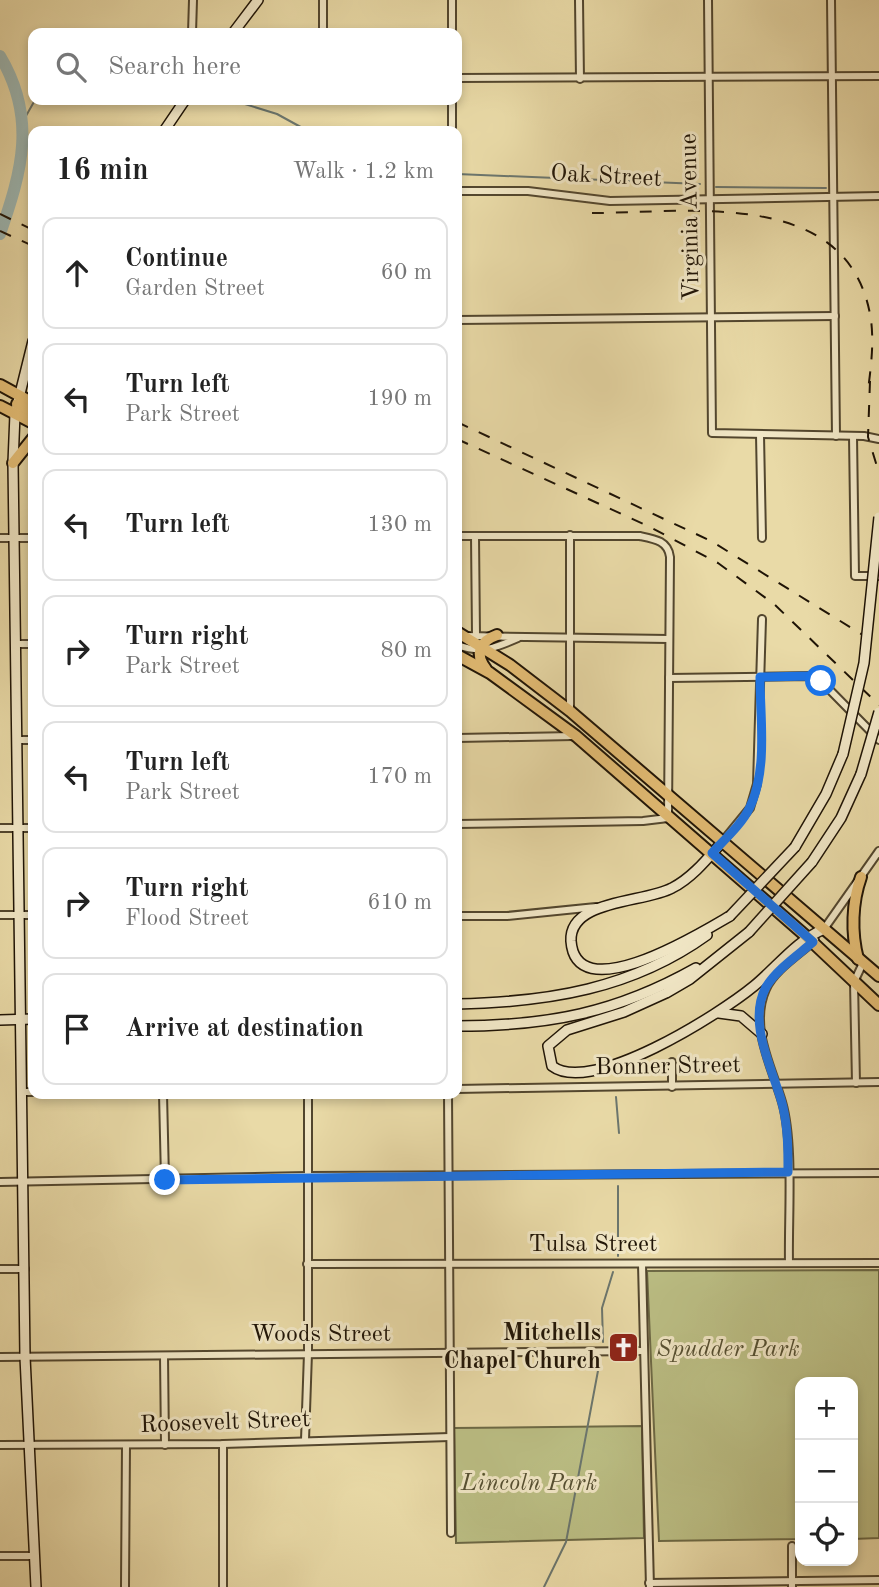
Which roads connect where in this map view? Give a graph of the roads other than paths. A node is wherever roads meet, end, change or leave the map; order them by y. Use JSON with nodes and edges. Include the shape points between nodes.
{"nodes":[{"id":1,"x":193,"y":0,"type":"edge"},
{"id":2,"x":258,"y":0,"type":"edge"},
{"id":3,"x":323,"y":0,"type":"edge"},
{"id":4,"x":453,"y":0,"type":"edge"},
{"id":5,"x":579,"y":0,"type":"edge"},
{"id":6,"x":708,"y":0,"type":"edge"},
{"id":7,"x":831,"y":0,"type":"edge"},
{"id":8,"x":192,"y":28,"type":"edge"},
{"id":9,"x":237,"y":28,"type":"edge"},
{"id":10,"x":323,"y":28,"type":"edge"},
{"id":11,"x":452,"y":28,"type":"edge"},
{"id":12,"x":831,"y":76,"type":"junction"},
{"id":13,"x":879,"y":76,"type":"edge"},
{"id":14,"x":709,"y":77,"type":"junction"},
{"id":15,"x":462,"y":79,"type":"edge"},
{"id":16,"x":580,"y":79,"type":"junction"},
{"id":17,"x":182,"y":105,"type":"edge"},
{"id":18,"x":452,"y":105,"type":"edge"},
{"id":19,"x":167,"y":126,"type":"edge"},
{"id":20,"x":452,"y":126,"type":"edge"},
{"id":21,"x":462,"y":191,"type":"edge"},
{"id":22,"x":879,"y":196,"type":"edge"},
{"id":23,"x":835,"y":199,"type":"junction"},
{"id":24,"x":710,"y":201,"type":"junction"},
{"id":25,"x":835,"y":316,"type":"junction"},
{"id":26,"x":712,"y":318,"type":"junction"},
{"id":27,"x":462,"y":320,"type":"edge"},
{"id":28,"x":28,"y":374,"type":"edge"},
{"id":29,"x":0,"y":385,"type":"edge"},
{"id":30,"x":28,"y":403,"type":"edge"},
{"id":31,"x":17,"y":404,"type":"junction"},
{"id":32,"x":0,"y":406,"type":"edge"},
{"id":33,"x":28,"y":410,"type":"edge"},
{"id":34,"x":28,"y":417,"type":"edge"},
{"id":35,"x":760,"y":435,"type":"junction"},
{"id":36,"x":836,"y":436,"type":"junction"},
{"id":37,"x":853,"y":436,"type":"junction"},
{"id":38,"x":879,"y":439,"type":"edge"},
{"id":39,"x":28,"y":444,"type":"edge"},
{"id":40,"x":13,"y":463,"type":"junction"},
{"id":41,"x":879,"y":517,"type":"edge"},
{"id":42,"x":462,"y":536,"type":"edge"},
{"id":43,"x":475,"y":536,"type":"junction"},
{"id":44,"x":570,"y":536,"type":"junction"},
{"id":45,"x":0,"y":538,"type":"edge"},
{"id":46,"x":16,"y":538,"type":"junction"},
{"id":47,"x":28,"y":538,"type":"edge"},
{"id":48,"x":762,"y":538,"type":"dead end"},
{"id":49,"x":879,"y":576,"type":"edge"},
{"id":50,"x":762,"y":619,"type":"dead end"},
{"id":51,"x":476,"y":635,"type":"junction"},
{"id":52,"x":497,"y":635,"type":"junction"},
{"id":53,"x":462,"y":637,"type":"edge"},
{"id":54,"x":518,"y":638,"type":"junction"},
{"id":55,"x":571,"y":638,"type":"junction"},
{"id":56,"x":462,"y":639,"type":"edge"},
{"id":57,"x":669,"y":639,"type":"junction"},
{"id":58,"x":17,"y":644,"type":"junction"},
{"id":59,"x":28,"y":644,"type":"edge"},
{"id":60,"x":483,"y":650,"type":"junction"},
{"id":61,"x":462,"y":658,"type":"edge"},
{"id":62,"x":490,"y":673,"type":"junction"},
{"id":63,"x":760,"y":677,"type":"junction"},
{"id":64,"x":669,"y":678,"type":"junction"},
{"id":65,"x":570,"y":711,"type":"junction"},
{"id":66,"x":879,"y":712,"type":"edge"},
{"id":67,"x":576,"y":736,"type":"junction"},
{"id":68,"x":462,"y":738,"type":"edge"},
{"id":69,"x":17,"y":740,"type":"junction"},
{"id":70,"x":28,"y":740,"type":"edge"},
{"id":71,"x":879,"y":740,"type":"edge"},
{"id":72,"x":670,"y":796,"type":"junction"},
{"id":73,"x":668,"y":818,"type":"junction"},
{"id":74,"x":462,"y":824,"type":"edge"},
{"id":75,"x":0,"y":828,"type":"edge"},
{"id":76,"x":18,"y":828,"type":"junction"},
{"id":77,"x":28,"y":828,"type":"edge"},
{"id":78,"x":723,"y":841,"type":"junction"},
{"id":79,"x":879,"y":851,"type":"edge"},
{"id":80,"x":712,"y":853,"type":"junction"},
{"id":81,"x":861,"y":877,"type":"junction"},
{"id":82,"x":605,"y":905,"type":"junction"},
{"id":83,"x":0,"y":915,"type":"edge"},
{"id":84,"x":19,"y":915,"type":"junction"},
{"id":85,"x":28,"y":915,"type":"edge"},
{"id":86,"x":462,"y":916,"type":"edge"},
{"id":87,"x":730,"y":916,"type":"junction"},
{"id":88,"x":824,"y":929,"type":"junction"},
{"id":89,"x":810,"y":939,"type":"junction"},
{"id":90,"x":712,"y":959,"type":"junction"},
{"id":91,"x":861,"y":961,"type":"junction"},
{"id":92,"x":879,"y":976,"type":"edge"},
{"id":93,"x":854,"y":982,"type":"junction"},
{"id":94,"x":462,"y":1004,"type":"edge"},
{"id":95,"x":879,"y":1005,"type":"edge"},
{"id":96,"x":716,"y":1013,"type":"junction"},
{"id":97,"x":23,"y":1019,"type":"junction"},
{"id":98,"x":0,"y":1020,"type":"edge"},
{"id":99,"x":28,"y":1020,"type":"edge"},
{"id":100,"x":462,"y":1026,"type":"edge"},
{"id":101,"x":762,"y":1034,"type":"junction"},
{"id":102,"x":672,"y":1062,"type":"dead end"},
{"id":103,"x":28,"y":1079,"type":"edge"},
{"id":104,"x":879,"y":1082,"type":"edge"},
{"id":105,"x":856,"y":1083,"type":"junction"},
{"id":106,"x":776,"y":1085,"type":"junction"},
{"id":107,"x":672,"y":1087,"type":"junction"},
{"id":108,"x":462,"y":1088,"type":"edge"},
{"id":109,"x":29,"y":1099,"type":"edge"},
{"id":110,"x":163,"y":1099,"type":"edge"},
{"id":111,"x":308,"y":1099,"type":"edge"},
{"id":112,"x":448,"y":1099,"type":"edge"},
{"id":113,"x":788,"y":1172,"type":"junction"},
{"id":114,"x":879,"y":1173,"type":"edge"},
{"id":115,"x":449,"y":1175,"type":"junction"},
{"id":116,"x":308,"y":1176,"type":"junction"},
{"id":117,"x":165,"y":1180,"type":"junction"},
{"id":118,"x":24,"y":1181,"type":"junction"},
{"id":119,"x":0,"y":1182,"type":"edge"},
{"id":120,"x":449,"y":1263,"type":"junction"},
{"id":121,"x":789,"y":1263,"type":"junction"},
{"id":122,"x":879,"y":1263,"type":"edge"},
{"id":123,"x":307,"y":1264,"type":"junction"},
{"id":124,"x":642,"y":1264,"type":"junction"},
{"id":125,"x":0,"y":1269,"type":"edge"},
{"id":126,"x":25,"y":1269,"type":"junction"},
{"id":127,"x":642,"y":1351,"type":"junction"},
{"id":128,"x":308,"y":1353,"type":"junction"},
{"id":129,"x":450,"y":1353,"type":"junction"},
{"id":130,"x":164,"y":1356,"type":"junction"},
{"id":131,"x":0,"y":1357,"type":"edge"},
{"id":132,"x":25,"y":1357,"type":"junction"},
{"id":133,"x":450,"y":1437,"type":"junction"},
{"id":134,"x":305,"y":1440,"type":"junction"},
{"id":135,"x":223,"y":1444,"type":"junction"},
{"id":136,"x":0,"y":1445,"type":"edge"},
{"id":137,"x":28,"y":1445,"type":"junction"},
{"id":138,"x":126,"y":1445,"type":"junction"},
{"id":139,"x":165,"y":1445,"type":"junction"},
{"id":140,"x":451,"y":1533,"type":"dead end"},
{"id":141,"x":792,"y":1546,"type":"dead end"},
{"id":142,"x":0,"y":1556,"type":"edge"},
{"id":143,"x":35,"y":1556,"type":"junction"},
{"id":144,"x":879,"y":1580,"type":"edge"},
{"id":145,"x":650,"y":1585,"type":"edge"},
{"id":146,"x":792,"y":1585,"type":"edge"},
{"id":147,"x":36,"y":1587,"type":"edge"},
{"id":148,"x":125,"y":1587,"type":"edge"},
{"id":149,"x":223,"y":1587,"type":"edge"}],
"edges":[{"from":1,"to":8,"type":"street"},
{"from":2,"to":9,"type":"street"},
{"from":3,"to":10,"type":"street"},
{"from":4,"to":11,"type":"street"},
{"from":5,"to":16,"type":"street"},
{"from":6,"to":14,"type":"street","name":"Virginia Avenue"},
{"from":7,"to":12,"type":"street"},
{"from":12,"to":13,"type":"street"},
{"from":12,"to":14,"type":"street"},
{"from":12,"to":23,"type":"street"},
{"from":14,"to":16,"type":"street"},
{"from":14,"to":24,"type":"street","name":"Virginia Avenue"},
{"from":15,"to":16,"type":"street"},
{"from":17,"to":19,"type":"street"},
{"from":18,"to":20,"type":"street"},
{"from":21,"to":24,"type":"street","name":"Oak Street","via":[[528,191],[596,200]]},
{"from":22,"to":23,"type":"street","name":"Oak Street"},
{"from":23,"to":24,"type":"street","name":"Oak Street"},
{"from":23,"to":25,"type":"street"},
{"from":24,"to":26,"type":"street","name":"Virginia Avenue"},
{"from":25,"to":26,"type":"street"},
{"from":25,"to":36,"type":"street"},
{"from":26,"to":27,"type":"street"},
{"from":26,"to":35,"type":"street","name":"Virginia Avenue","via":[[712,433]]},
{"from":28,"to":31,"type":"street"},
{"from":29,"to":31,"type":"main road"},
{"from":30,"to":31,"type":"main road"},
{"from":31,"to":32,"type":"main road"},
{"from":31,"to":33,"type":"main road"},
{"from":31,"to":34,"type":"main road"},
{"from":31,"to":40,"type":"street"},
{"from":35,"to":36,"type":"street"},
{"from":35,"to":48,"type":"street"},
{"from":36,"to":37,"type":"street"},
{"from":37,"to":38,"type":"street"},
{"from":37,"to":49,"type":"street","via":[[855,576]]},
{"from":39,"to":40,"type":"main road"},
{"from":40,"to":46,"type":"street"},
{"from":41,"to":87,"type":"street","bridge":true,"via":[[864,663],[843,754],[795,847]]},
{"from":42,"to":43,"type":"street"},
{"from":43,"to":44,"type":"street"},
{"from":43,"to":51,"type":"street"},
{"from":44,"to":55,"type":"street"},
{"from":44,"to":57,"type":"street","via":[[640,536],[669,548]]},
{"from":45,"to":46,"type":"street"},
{"from":46,"to":47,"type":"street"},
{"from":46,"to":58,"type":"street"},
{"from":50,"to":63,"type":"street"},
{"from":51,"to":52,"type":"street"},
{"from":51,"to":53,"type":"street"},
{"from":52,"to":54,"type":"street"},
{"from":52,"to":60,"type":"main road","via":[[488,638]]},
{"from":54,"to":55,"type":"street"},
{"from":54,"to":60,"type":"street"},
{"from":55,"to":57,"type":"street"},
{"from":55,"to":65,"type":"street"},
{"from":56,"to":60,"type":"main road"},
{"from":57,"to":64,"type":"street"},
{"from":58,"to":59,"type":"street"},
{"from":58,"to":69,"type":"street"},
{"from":60,"to":62,"type":"main road","via":[[480,661]]},
{"from":60,"to":65,"type":"main road"},
{"from":61,"to":62,"type":"main road"},
{"from":62,"to":67,"type":"main road"},
{"from":63,"to":64,"type":"street"},
{"from":63,"to":71,"type":"street","via":[[811,676],[821,681]]},
{"from":63,"to":78,"type":"street","via":[[757,784],[750,808]]},
{"from":64,"to":72,"type":"street"},
{"from":65,"to":72,"type":"main road"},
{"from":66,"to":90,"type":"street","bridge":true,"via":[[861,774],[841,818],[812,862],[749,932]]},
{"from":67,"to":68,"type":"street"},
{"from":67,"to":73,"type":"main road"},
{"from":69,"to":70,"type":"street"},
{"from":69,"to":76,"type":"street"},
{"from":72,"to":73,"type":"street"},
{"from":72,"to":78,"type":"main road"},
{"from":73,"to":74,"type":"street"},
{"from":73,"to":80,"type":"main road"},
{"from":75,"to":76,"type":"street"},
{"from":76,"to":77,"type":"street"},
{"from":76,"to":84,"type":"street"},
{"from":78,"to":80,"type":"street"},
{"from":78,"to":88,"type":"main road"},
{"from":79,"to":81,"type":"street"},
{"from":80,"to":82,"type":"street","via":[[674,888]]},
{"from":80,"to":89,"type":"main road"},
{"from":81,"to":88,"type":"street"},
{"from":81,"to":91,"type":"main road","via":[[854,913],[855,945]]},
{"from":82,"to":86,"type":"street","via":[[508,916]]},
{"from":82,"to":87,"type":"street","via":[[582,916],[571,938],[581,963],[600,971],[654,955]]},
{"from":83,"to":84,"type":"street"},
{"from":84,"to":85,"type":"street"},
{"from":84,"to":97,"type":"street"},
{"from":87,"to":94,"type":"street","via":[[679,953],[600,988],[526,1002]]},
{"from":88,"to":89,"type":"street"},
{"from":88,"to":91,"type":"main road"},
{"from":89,"to":93,"type":"main road"},
{"from":89,"to":96,"type":"street"},
{"from":89,"to":101,"type":"street","via":[[768,985],[762,1000]]},
{"from":90,"to":96,"type":"street","via":[[666,993],[559,1034],[548,1046],[548,1061],[566,1073],[594,1070],[641,1053]]},
{"from":90,"to":100,"type":"street","via":[[661,988],[595,1012],[541,1023]]},
{"from":91,"to":92,"type":"main road"},
{"from":91,"to":93,"type":"street"},
{"from":93,"to":95,"type":"main road"},
{"from":93,"to":105,"type":"street"},
{"from":96,"to":101,"type":"street","via":[[741,1016]]},
{"from":97,"to":98,"type":"street"},
{"from":97,"to":99,"type":"street"},
{"from":97,"to":103,"type":"street"},
{"from":101,"to":106,"type":"street","via":[[766,1063]]},
{"from":102,"to":107,"type":"street"},
{"from":104,"to":105,"type":"street","name":"Bonner Street"},
{"from":105,"to":106,"type":"street","name":"Bonner Street"},
{"from":106,"to":107,"type":"street","name":"Bonner Street"},
{"from":106,"to":113,"type":"street","via":[[786,1121]]},
{"from":107,"to":108,"type":"street","name":"Bonner Street"},
{"from":109,"to":118,"type":"street"},
{"from":110,"to":117,"type":"street"},
{"from":111,"to":116,"type":"street"},
{"from":112,"to":115,"type":"street"},
{"from":113,"to":114,"type":"street"},
{"from":113,"to":115,"type":"street"},
{"from":113,"to":121,"type":"street"},
{"from":115,"to":116,"type":"street"},
{"from":115,"to":120,"type":"street"},
{"from":116,"to":117,"type":"street"},
{"from":116,"to":123,"type":"street"},
{"from":117,"to":118,"type":"street"},
{"from":118,"to":119,"type":"street"},
{"from":118,"to":126,"type":"street"},
{"from":120,"to":123,"type":"street","name":"Tulsa Street"},
{"from":120,"to":124,"type":"street","name":"Tulsa Street"},
{"from":120,"to":129,"type":"street"},
{"from":121,"to":122,"type":"street","name":"Tulsa Street"},
{"from":121,"to":124,"type":"street","name":"Tulsa Street"},
{"from":123,"to":128,"type":"street"},
{"from":124,"to":127,"type":"street"},
{"from":125,"to":126,"type":"street"},
{"from":126,"to":132,"type":"street"},
{"from":127,"to":129,"type":"street","name":"Woods Street"},
{"from":127,"to":145,"type":"street"},
{"from":128,"to":129,"type":"street","name":"Woods Street"},
{"from":128,"to":130,"type":"street","name":"Woods Street"},
{"from":128,"to":134,"type":"street"},
{"from":129,"to":133,"type":"street"},
{"from":130,"to":132,"type":"street","name":"Woods Street"},
{"from":130,"to":139,"type":"street"},
{"from":131,"to":132,"type":"street","name":"Woods Street"},
{"from":132,"to":137,"type":"street"},
{"from":133,"to":134,"type":"street","name":"Roosevelt Street"},
{"from":133,"to":140,"type":"street"},
{"from":134,"to":135,"type":"street","name":"Roosevelt Street"},
{"from":135,"to":139,"type":"street","name":"Roosevelt Street"},
{"from":135,"to":149,"type":"street"},
{"from":136,"to":137,"type":"street","name":"Roosevelt Street"},
{"from":137,"to":138,"type":"street","name":"Roosevelt Street"},
{"from":137,"to":143,"type":"street"},
{"from":138,"to":139,"type":"street","name":"Roosevelt Street"},
{"from":138,"to":148,"type":"street"},
{"from":141,"to":146,"type":"street"},
{"from":142,"to":143,"type":"street"},
{"from":143,"to":147,"type":"street"},
{"from":144,"to":146,"type":"street"},
{"from":145,"to":146,"type":"street"}]}
